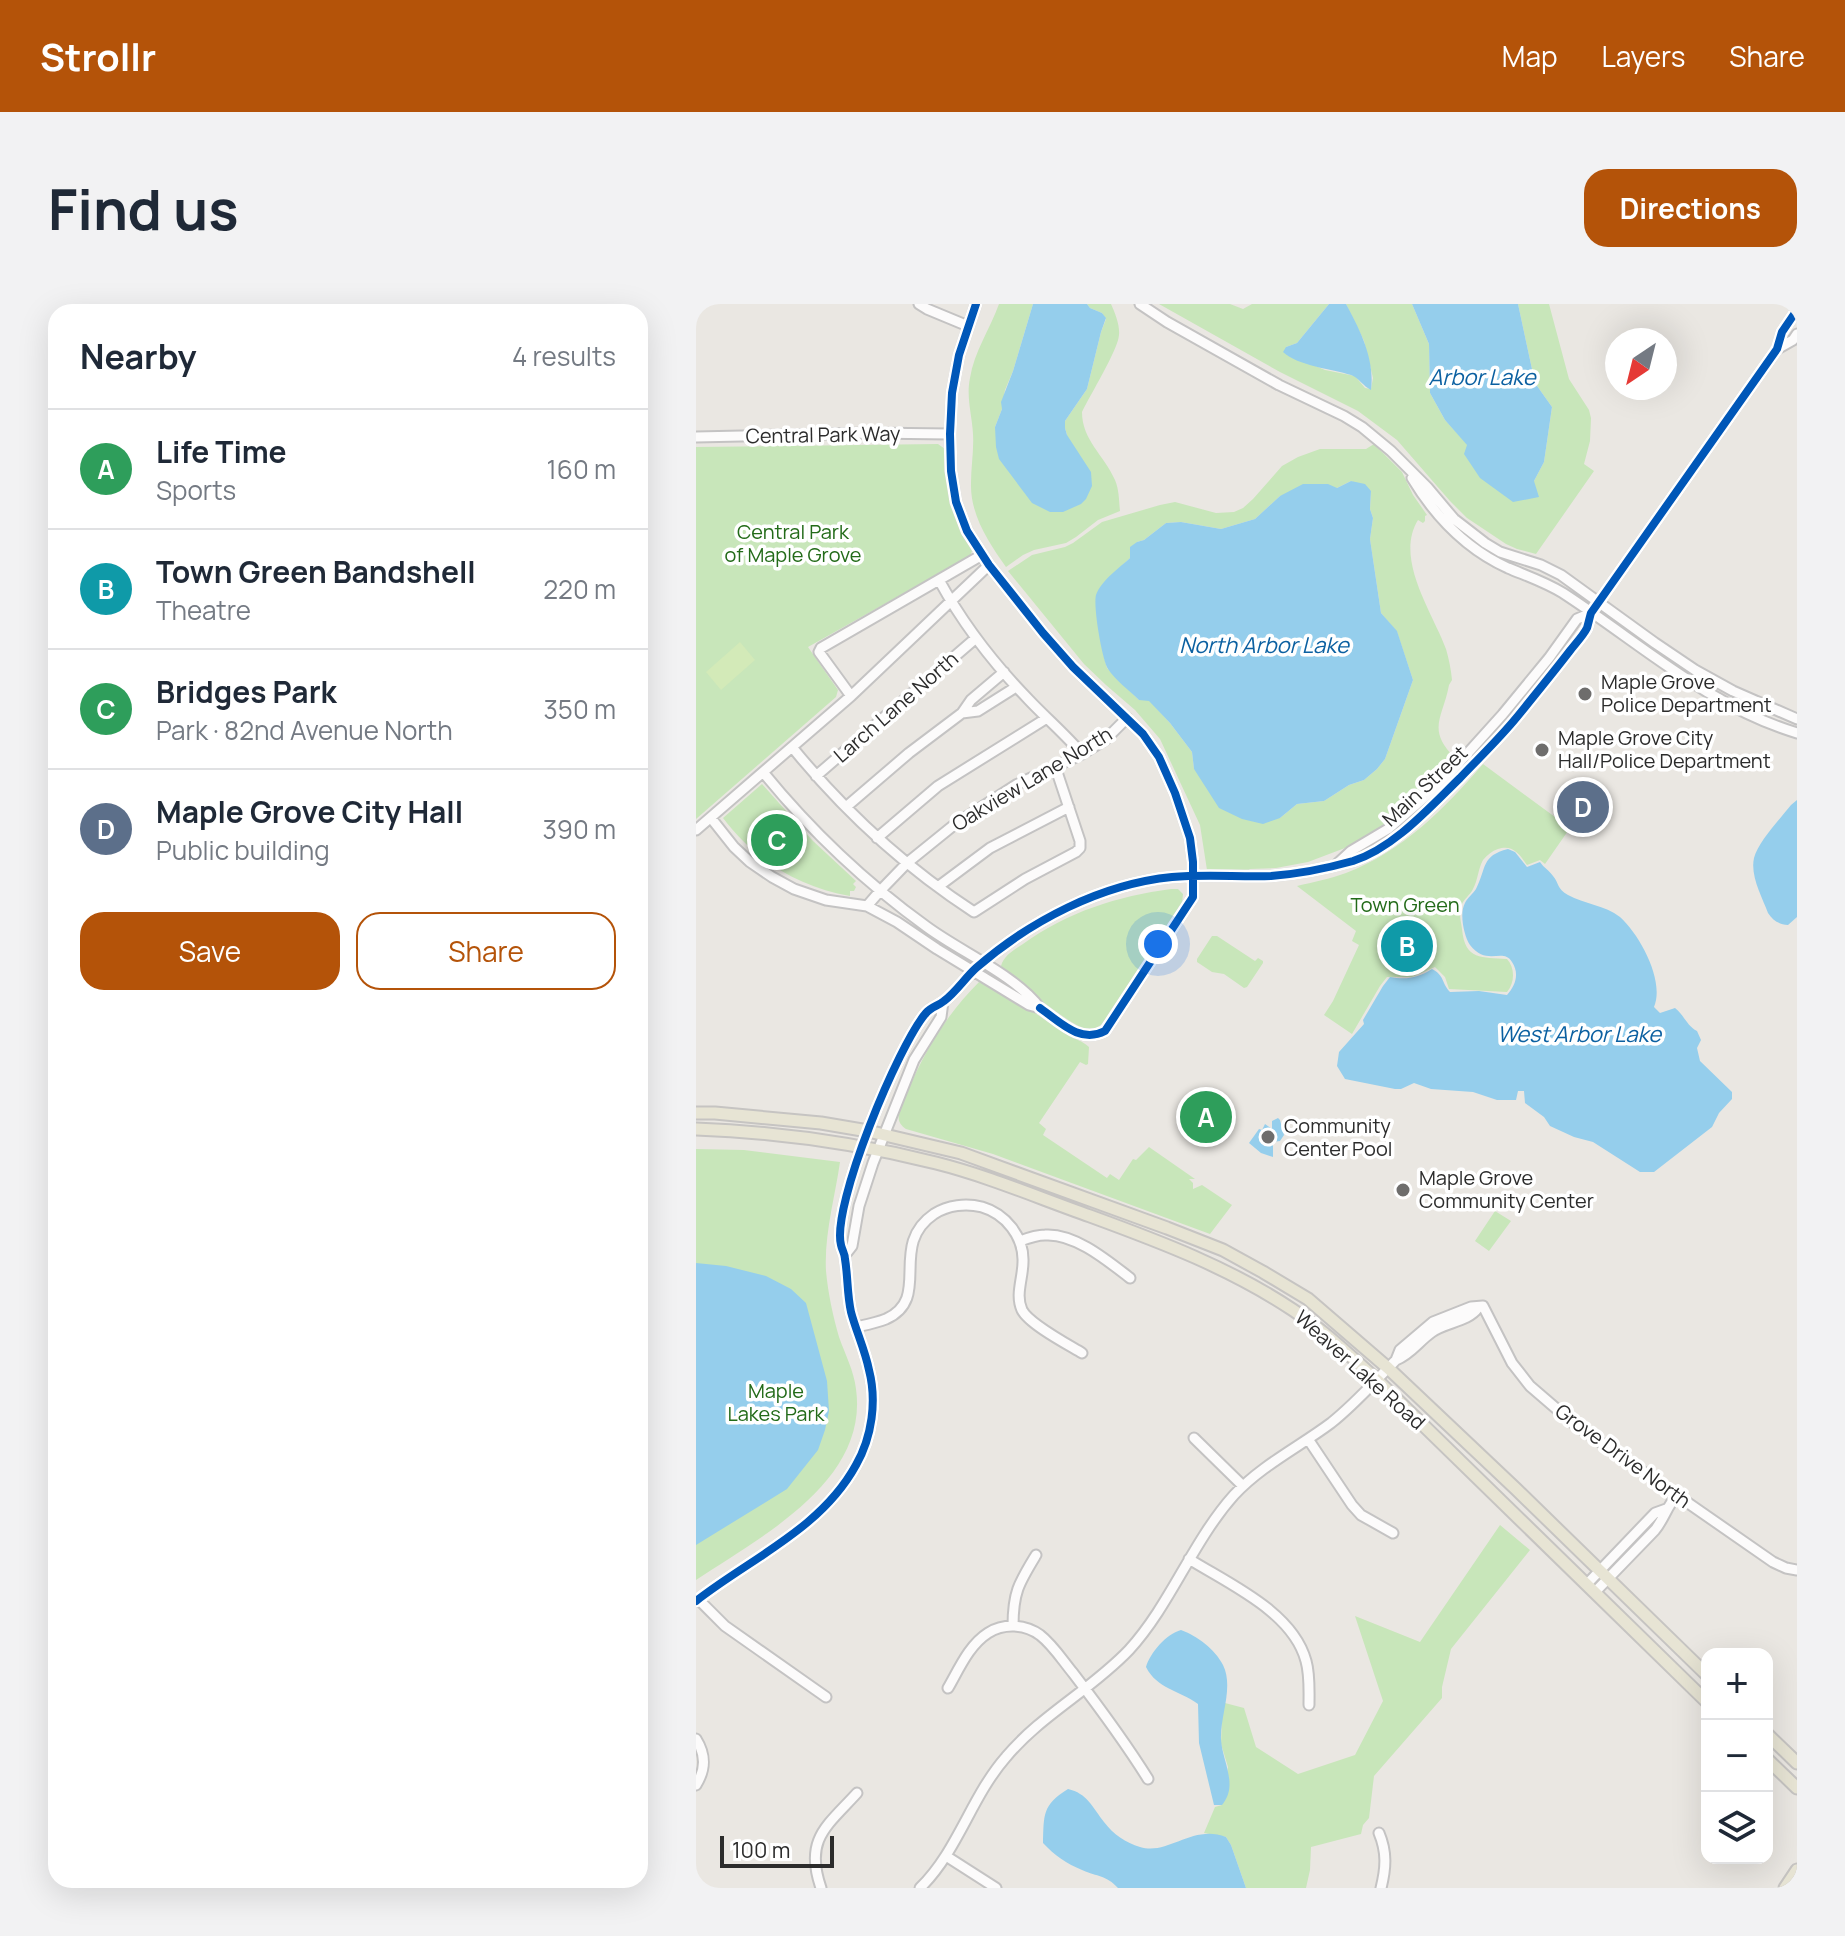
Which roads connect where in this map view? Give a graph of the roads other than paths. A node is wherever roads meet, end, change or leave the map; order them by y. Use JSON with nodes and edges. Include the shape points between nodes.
{"nodes":[{"id":1,"x":919,"y":304,"type":"edge"},
{"id":2,"x":976,"y":304,"type":"edge"},
{"id":3,"x":1140,"y":304,"type":"edge"},
{"id":4,"x":1797,"y":310,"type":"edge"},
{"id":5,"x":968,"y":326,"type":"junction"},
{"id":6,"x":1797,"y":334,"type":"edge"},
{"id":7,"x":1777,"y":349,"type":"junction"},
{"id":8,"x":950,"y":434,"type":"junction"},
{"id":9,"x":696,"y":437,"type":"edge"},
{"id":10,"x":1406,"y":468,"type":"junction"},
{"id":11,"x":982,"y":555,"type":"junction"},
{"id":12,"x":989,"y":565,"type":"junction"},
{"id":13,"x":939,"y":580,"type":"junction"},
{"id":14,"x":951,"y":601,"type":"junction"},
{"id":15,"x":1599,"y":604,"type":"junction"},
{"id":16,"x":1591,"y":613,"type":"junction"},
{"id":17,"x":976,"y":638,"type":"junction"},
{"id":18,"x":1004,"y":672,"type":"junction"},
{"id":19,"x":1016,"y":687,"type":"junction"},
{"id":20,"x":851,"y":696,"type":"junction"},
{"id":21,"x":962,"y":713,"type":"junction"},
{"id":22,"x":1047,"y":718,"type":"junction"},
{"id":23,"x":1127,"y":718,"type":"junction"},
{"id":24,"x":1797,"y":719,"type":"edge"},
{"id":25,"x":1797,"y":733,"type":"edge"},
{"id":26,"x":792,"y":747,"type":"junction"},
{"id":27,"x":1082,"y":754,"type":"junction"},
{"id":28,"x":1055,"y":766,"type":"junction"},
{"id":29,"x":763,"y":772,"type":"junction"},
{"id":30,"x":816,"y":776,"type":"junction"},
{"id":31,"x":846,"y":807,"type":"junction"},
{"id":32,"x":1069,"y":807,"type":"junction"},
{"id":33,"x":711,"y":818,"type":"junction"},
{"id":34,"x":696,"y":830,"type":"edge"},
{"id":35,"x":877,"y":838,"type":"junction"},
{"id":36,"x":907,"y":863,"type":"junction"},
{"id":37,"x":1193,"y":877,"type":"junction"},
{"id":38,"x":939,"y":886,"type":"junction"},
{"id":39,"x":880,"y":891,"type":"junction"},
{"id":40,"x":867,"y":906,"type":"junction"},
{"id":41,"x":982,"y":963,"type":"junction"},
{"id":42,"x":973,"y":970,"type":"junction"},
{"id":43,"x":943,"y":1002,"type":"junction"},
{"id":44,"x":1040,"y":1008,"type":"junction"},
{"id":45,"x":696,"y":1113,"type":"edge"},
{"id":46,"x":696,"y":1129,"type":"edge"},
{"id":47,"x":868,"y":1131,"type":"junction"},
{"id":48,"x":884,"y":1135,"type":"junction"},
{"id":49,"x":862,"y":1147,"type":"junction"},
{"id":50,"x":878,"y":1150,"type":"junction"},
{"id":51,"x":1020,"y":1241,"type":"junction"},
{"id":52,"x":845,"y":1255,"type":"junction"},
{"id":53,"x":1130,"y":1278,"type":"dead end"},
{"id":54,"x":856,"y":1327,"type":"junction"},
{"id":55,"x":1082,"y":1353,"type":"dead end"},
{"id":56,"x":1392,"y":1364,"type":"junction"},
{"id":57,"x":1377,"y":1380,"type":"junction"},
{"id":58,"x":1194,"y":1438,"type":"dead end"},
{"id":59,"x":1308,"y":1439,"type":"junction"},
{"id":60,"x":1243,"y":1486,"type":"junction"},
{"id":61,"x":1677,"y":1495,"type":"junction"},
{"id":62,"x":1393,"y":1533,"type":"dead end"},
{"id":63,"x":1036,"y":1555,"type":"dead end"},
{"id":64,"x":1189,"y":1559,"type":"junction"},
{"id":65,"x":1797,"y":1570,"type":"edge"},
{"id":66,"x":1603,"y":1575,"type":"junction"},
{"id":67,"x":1591,"y":1588,"type":"junction"},
{"id":68,"x":697,"y":1600,"type":"edge"},
{"id":69,"x":1013,"y":1626,"type":"junction"},
{"id":70,"x":1701,"y":1669,"type":"edge"},
{"id":71,"x":948,"y":1688,"type":"dead end"},
{"id":72,"x":1085,"y":1689,"type":"junction"},
{"id":73,"x":1701,"y":1696,"type":"edge"},
{"id":74,"x":826,"y":1697,"type":"dead end"},
{"id":75,"x":1309,"y":1705,"type":"dead end"},
{"id":76,"x":696,"y":1739,"type":"edge"},
{"id":77,"x":1773,"y":1740,"type":"edge"},
{"id":78,"x":1797,"y":1763,"type":"edge"},
{"id":79,"x":1773,"y":1765,"type":"edge"},
{"id":80,"x":1148,"y":1779,"type":"dead end"},
{"id":81,"x":696,"y":1785,"type":"edge"},
{"id":82,"x":1797,"y":1788,"type":"edge"},
{"id":83,"x":857,"y":1793,"type":"dead end"},
{"id":84,"x":1379,"y":1833,"type":"dead end"},
{"id":85,"x":946,"y":1856,"type":"junction"},
{"id":86,"x":1797,"y":1870,"type":"edge"},
{"id":87,"x":821,"y":1888,"type":"edge"},
{"id":88,"x":920,"y":1888,"type":"edge"},
{"id":89,"x":996,"y":1888,"type":"edge"},
{"id":90,"x":1381,"y":1888,"type":"edge"},
{"id":91,"x":1785,"y":1888,"type":"edge"}],
"edges":[{"from":1,"to":5,"type":"street"},
{"from":2,"to":5,"type":"street"},
{"from":3,"to":10,"type":"street","via":[[1279,385],[1344,416],[1376,437]]},
{"from":4,"to":7,"type":"street","name":"Main Street"},
{"from":5,"to":8,"type":"street","via":[[952,393]]},
{"from":6,"to":7,"type":"street","name":"Main Street"},
{"from":7,"to":15,"type":"street","name":"Main Street"},
{"from":8,"to":9,"type":"street","name":"Central Park Way"},
{"from":8,"to":11,"type":"street","via":[[956,502]]},
{"from":10,"to":15,"type":"street","via":[[1467,530],[1500,552],[1561,575]]},
{"from":10,"to":16,"type":"street","via":[[1437,516],[1482,554],[1541,580]]},
{"from":11,"to":12,"type":"street"},
{"from":11,"to":13,"type":"street"},
{"from":12,"to":14,"type":"street"},
{"from":12,"to":23,"type":"street","via":[[1073,667]]},
{"from":13,"to":14,"type":"street"},
{"from":13,"to":20,"type":"street","via":[[821,648]]},
{"from":14,"to":17,"type":"street"},
{"from":14,"to":20,"type":"street"},
{"from":15,"to":16,"type":"street","name":"Main Street"},
{"from":15,"to":24,"type":"street","via":[[1721,685]]},
{"from":16,"to":25,"type":"street","via":[[1714,697]]},
{"from":16,"to":37,"type":"street","name":"Main Street","via":[[1577,619],[1440,784],[1337,864],[1275,876]]},
{"from":17,"to":18,"type":"street"},
{"from":17,"to":30,"type":"street","name":"Larch Lane North"},
{"from":18,"to":19,"type":"street"},
{"from":18,"to":21,"type":"street"},
{"from":19,"to":21,"type":"street","via":[[978,711]]},
{"from":19,"to":22,"type":"street"},
{"from":20,"to":26,"type":"street"},
{"from":21,"to":31,"type":"street"},
{"from":22,"to":27,"type":"street"},
{"from":22,"to":35,"type":"street","via":[[938,786]]},
{"from":23,"to":27,"type":"street","name":"Oakview Lane North"},
{"from":23,"to":37,"type":"street","via":[[1159,757],[1175,793],[1190,838]]},
{"from":26,"to":29,"type":"street"},
{"from":26,"to":30,"type":"street"},
{"from":27,"to":28,"type":"street","name":"Oakview Lane North"},
{"from":28,"to":32,"type":"street"},
{"from":28,"to":36,"type":"street","name":"Oakview Lane North","via":[[954,825]]},
{"from":29,"to":33,"type":"street"},
{"from":29,"to":39,"type":"street","via":[[830,847]]},
{"from":30,"to":31,"type":"street"},
{"from":31,"to":35,"type":"street"},
{"from":32,"to":38,"type":"street","name":"Oakview Lane North","via":[[990,848]]},
{"from":32,"to":38,"type":"street","via":[[1080,841],[1076,852],[974,912]]},
{"from":33,"to":34,"type":"street"},
{"from":33,"to":40,"type":"street","via":[[734,847],[772,877],[826,900]]},
{"from":35,"to":36,"type":"street"},
{"from":36,"to":38,"type":"street"},
{"from":36,"to":39,"type":"street","name":"Oakview Lane North"},
{"from":37,"to":41,"type":"street","name":"Main Street","via":[[1144,881],[1085,900],[1041,922]]},
{"from":37,"to":44,"type":"street","via":[[1195,892],[1189,906],[1105,1031],[1080,1035]]},
{"from":39,"to":40,"type":"street","name":"Oakview Lane North"},
{"from":39,"to":41,"type":"street"},
{"from":40,"to":42,"type":"street"},
{"from":41,"to":42,"type":"street","name":"Main Street"},
{"from":41,"to":44,"type":"street"},
{"from":42,"to":43,"type":"street","name":"Main Street"},
{"from":42,"to":44,"type":"street"},
{"from":43,"to":47,"type":"street","name":"Main Street","via":[[929,1009],[912,1032]]},
{"from":43,"to":48,"type":"street","name":"Main Street","via":[[941,1017],[914,1060]]},
{"from":45,"to":47,"type":"main road","name":"Weaver Lake Road"},
{"from":46,"to":49,"type":"main road","name":"Weaver Lake Road","via":[[785,1134]]},
{"from":47,"to":48,"type":"main road","name":"Weaver Lake Road"},
{"from":47,"to":49,"type":"street","name":"Main Street"},
{"from":48,"to":50,"type":"street","name":"Main Street"},
{"from":48,"to":56,"type":"main road","name":"Weaver Lake Road","via":[[974,1158],[1223,1250],[1308,1299]]},
{"from":49,"to":50,"type":"main road","name":"Weaver Lake Road"},
{"from":49,"to":52,"type":"street","name":"Main Street","via":[[840,1229]]},
{"from":50,"to":52,"type":"street","name":"Main Street"},
{"from":50,"to":57,"type":"main road","name":"Weaver Lake Road","via":[[983,1177],[1219,1267],[1296,1311]]},
{"from":51,"to":53,"type":"street","via":[[1051,1235],[1078,1243]]},
{"from":51,"to":54,"type":"street","via":[[1010,1225],[985,1208],[944,1209],[921,1227],[910,1248],[911,1286],[898,1311]]},
{"from":51,"to":55,"type":"street","via":[[1023,1312]]},
{"from":52,"to":54,"type":"street","name":"Main Street"},
{"from":54,"to":68,"type":"street","name":"Main Street","via":[[873,1394],[868,1438],[856,1466],[826,1506],[798,1530]]},
{"from":56,"to":57,"type":"street"},
{"from":56,"to":61,"type":"street","name":"Grove Drive North","via":[[1434,1331],[1480,1307],[1530,1386],[1573,1423]]},
{"from":56,"to":66,"type":"main road","name":"Weaver Lake Road"},
{"from":57,"to":59,"type":"street"},
{"from":57,"to":67,"type":"main road","name":"Weaver Lake Road"},
{"from":58,"to":60,"type":"street"},
{"from":59,"to":60,"type":"street"},
{"from":59,"to":62,"type":"street","via":[[1361,1515]]},
{"from":60,"to":64,"type":"street"},
{"from":61,"to":65,"type":"street","name":"Grove Drive North","via":[[1773,1562]]},
{"from":61,"to":66,"type":"street","via":[[1655,1530]]},
{"from":63,"to":69,"type":"street","via":[[1017,1588]]},
{"from":64,"to":72,"type":"street","via":[[1131,1647]]},
{"from":64,"to":75,"type":"street","via":[[1258,1601],[1287,1627],[1307,1665]]},
{"from":66,"to":67,"type":"street"},
{"from":66,"to":70,"type":"main road","name":"Weaver Lake Road"},
{"from":67,"to":73,"type":"main road","name":"Weaver Lake Road"},
{"from":68,"to":74,"type":"street"},
{"from":69,"to":71,"type":"street","via":[[979,1640]]},
{"from":69,"to":72,"type":"street","via":[[1042,1637]]},
{"from":72,"to":80,"type":"street"},
{"from":72,"to":85,"type":"street","via":[[1005,1757]]},
{"from":76,"to":81,"type":"street","via":[[705,1759]]},
{"from":77,"to":78,"type":"main road"},
{"from":79,"to":82,"type":"main road"},
{"from":83,"to":87,"type":"street","via":[[818,1839],[814,1863]]},
{"from":84,"to":90,"type":"street","via":[[1386,1859]]},
{"from":85,"to":88,"type":"street"},
{"from":85,"to":89,"type":"street"},
{"from":86,"to":91,"type":"main road"}]}
